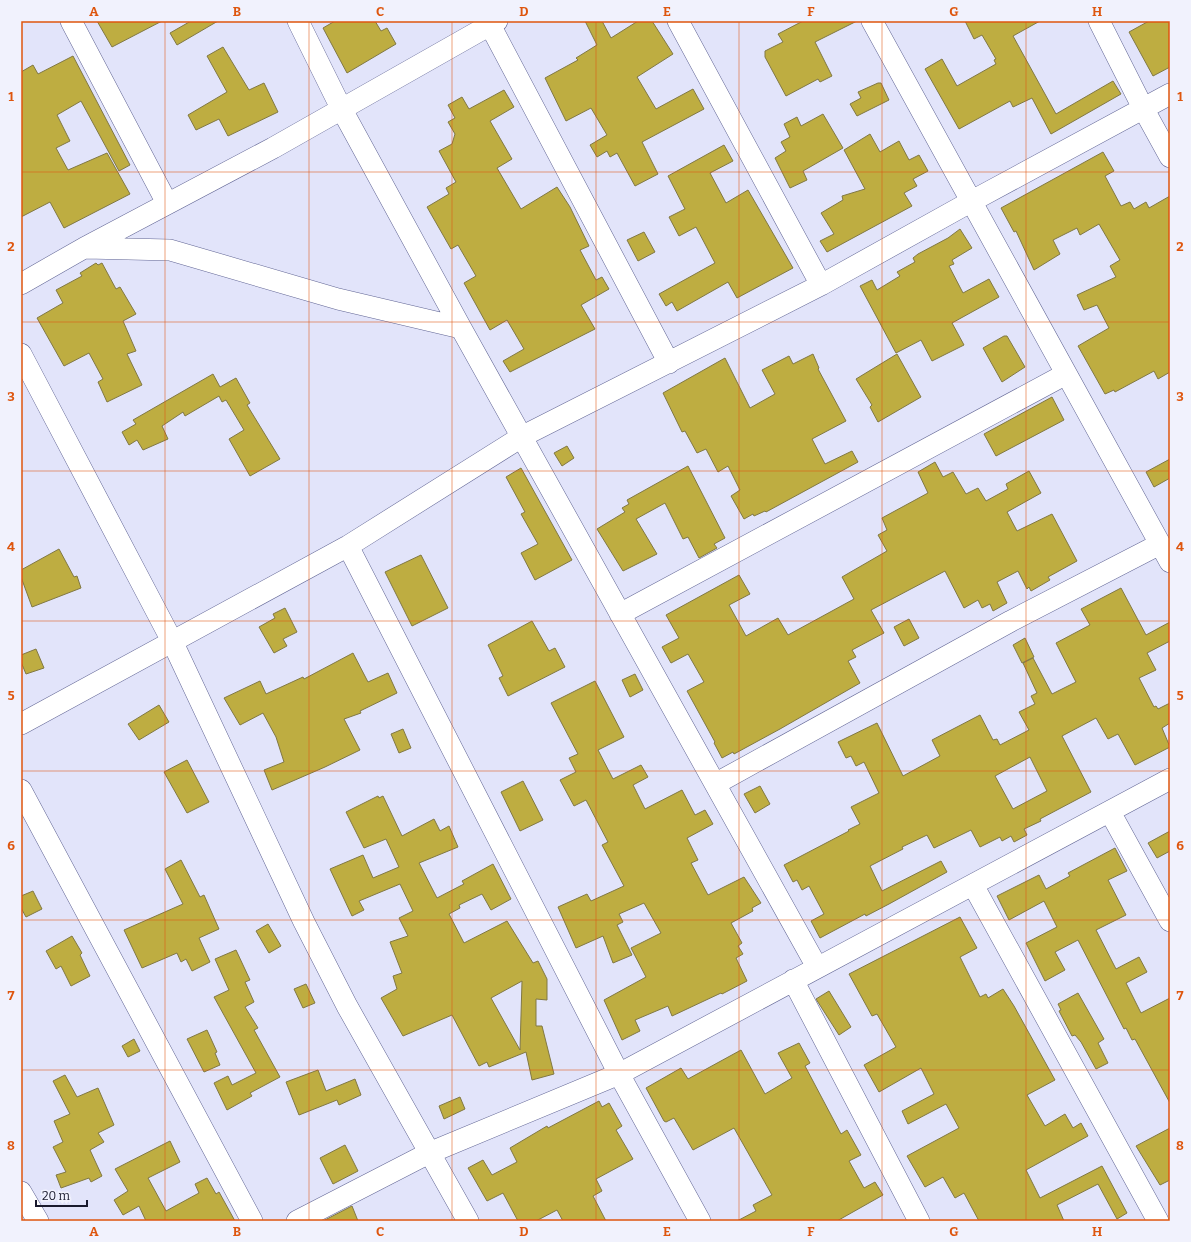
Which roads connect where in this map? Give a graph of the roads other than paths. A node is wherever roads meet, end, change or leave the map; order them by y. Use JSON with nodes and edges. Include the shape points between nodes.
{"nodes":[{"id":1,"x":70,"y":21,"type":"edge"},
{"id":2,"x":298,"y":21,"type":"edge"},
{"id":3,"x":678,"y":21,"type":"edge"},
{"id":4,"x":872,"y":21,"type":"edge"},
{"id":5,"x":1099,"y":21,"type":"edge"},
{"id":6,"x":494,"y":23,"type":"edge"},
{"id":7,"x":1170,"y":94,"type":"edge"},
{"id":8,"x":342,"y":108,"type":"junction"},
{"id":9,"x":1143,"y":108,"type":"junction"},
{"id":10,"x":1170,"y":157,"type":"edge"},
{"id":11,"x":972,"y":201,"type":"junction"},
{"id":12,"x":167,"y":203,"type":"junction"},
{"id":13,"x":84,"y":248,"type":"junction"},
{"id":14,"x":21,"y":284,"type":"edge"},
{"id":15,"x":821,"y":285,"type":"junction"},
{"id":16,"x":461,"y":328,"type":"junction"},
{"id":17,"x":21,"y":354,"type":"edge"},
{"id":18,"x":669,"y":363,"type":"junction"},
{"id":19,"x":1066,"y":374,"type":"junction"},
{"id":20,"x":523,"y":436,"type":"junction"},
{"id":21,"x":1160,"y":544,"type":"junction"},
{"id":22,"x":348,"y":546,"type":"junction"},
{"id":23,"x":1170,"y":562,"type":"edge"},
{"id":24,"x":620,"y":614,"type":"junction"},
{"id":25,"x":172,"y":641,"type":"junction"},
{"id":26,"x":21,"y":724,"type":"edge"},
{"id":27,"x":1170,"y":779,"type":"edge"},
{"id":28,"x":715,"y":784,"type":"junction"},
{"id":29,"x":21,"y":790,"type":"edge"},
{"id":30,"x":1110,"y":812,"type":"junction"},
{"id":31,"x":973,"y":885,"type":"junction"},
{"id":32,"x":1170,"y":921,"type":"edge"},
{"id":33,"x":817,"y":967,"type":"junction"},
{"id":34,"x":793,"y":980,"type":"junction"},
{"id":35,"x":619,"y":1074,"type":"junction"},
{"id":36,"x":429,"y":1154,"type":"junction"},
{"id":37,"x":21,"y":1192,"type":"edge"},
{"id":38,"x":38,"y":1221,"type":"edge"},
{"id":39,"x":252,"y":1221,"type":"edge"},
{"id":40,"x":297,"y":1221,"type":"edge"},
{"id":41,"x":468,"y":1221,"type":"edge"},
{"id":42,"x":700,"y":1221,"type":"edge"},
{"id":43,"x":919,"y":1221,"type":"edge"},
{"id":44,"x":1158,"y":1221,"type":"edge"}],
"edges":[{"from":1,"to":12,"type":"street"},
{"from":2,"to":8,"type":"street"},
{"from":3,"to":15,"type":"street"},
{"from":4,"to":11,"type":"street"},
{"from":5,"to":9,"type":"street"},
{"from":6,"to":8,"type":"street"},
{"from":6,"to":18,"type":"street"},
{"from":7,"to":9,"type":"street"},
{"from":8,"to":12,"type":"street","via":[[273,148]]},
{"from":8,"to":16,"type":"street"},
{"from":9,"to":10,"type":"street"},
{"from":9,"to":11,"type":"street"},
{"from":11,"to":15,"type":"street"},
{"from":11,"to":19,"type":"street"},
{"from":12,"to":13,"type":"street"},
{"from":13,"to":14,"type":"street"},
{"from":13,"to":16,"type":"street","via":[[170,250],[338,299]]},
{"from":15,"to":18,"type":"street"},
{"from":16,"to":20,"type":"street"},
{"from":17,"to":25,"type":"street"},
{"from":18,"to":20,"type":"street"},
{"from":19,"to":21,"type":"street"},
{"from":19,"to":24,"type":"street"},
{"from":20,"to":22,"type":"street"},
{"from":20,"to":24,"type":"street"},
{"from":21,"to":23,"type":"street"},
{"from":21,"to":28,"type":"street","via":[[1004,625]]},
{"from":22,"to":25,"type":"street"},
{"from":22,"to":35,"type":"street"},
{"from":24,"to":28,"type":"street"},
{"from":25,"to":26,"type":"street"},
{"from":25,"to":36,"type":"street","via":[[304,922]]},
{"from":27,"to":30,"type":"street"},
{"from":28,"to":33,"type":"street"},
{"from":29,"to":39,"type":"street"},
{"from":30,"to":31,"type":"street"},
{"from":30,"to":32,"type":"street"},
{"from":31,"to":33,"type":"street"},
{"from":31,"to":44,"type":"street"},
{"from":33,"to":34,"type":"street"},
{"from":34,"to":35,"type":"street"},
{"from":34,"to":43,"type":"street"},
{"from":35,"to":36,"type":"street"},
{"from":35,"to":42,"type":"street"},
{"from":36,"to":40,"type":"street"},
{"from":36,"to":41,"type":"street"},
{"from":37,"to":38,"type":"street"}]}
